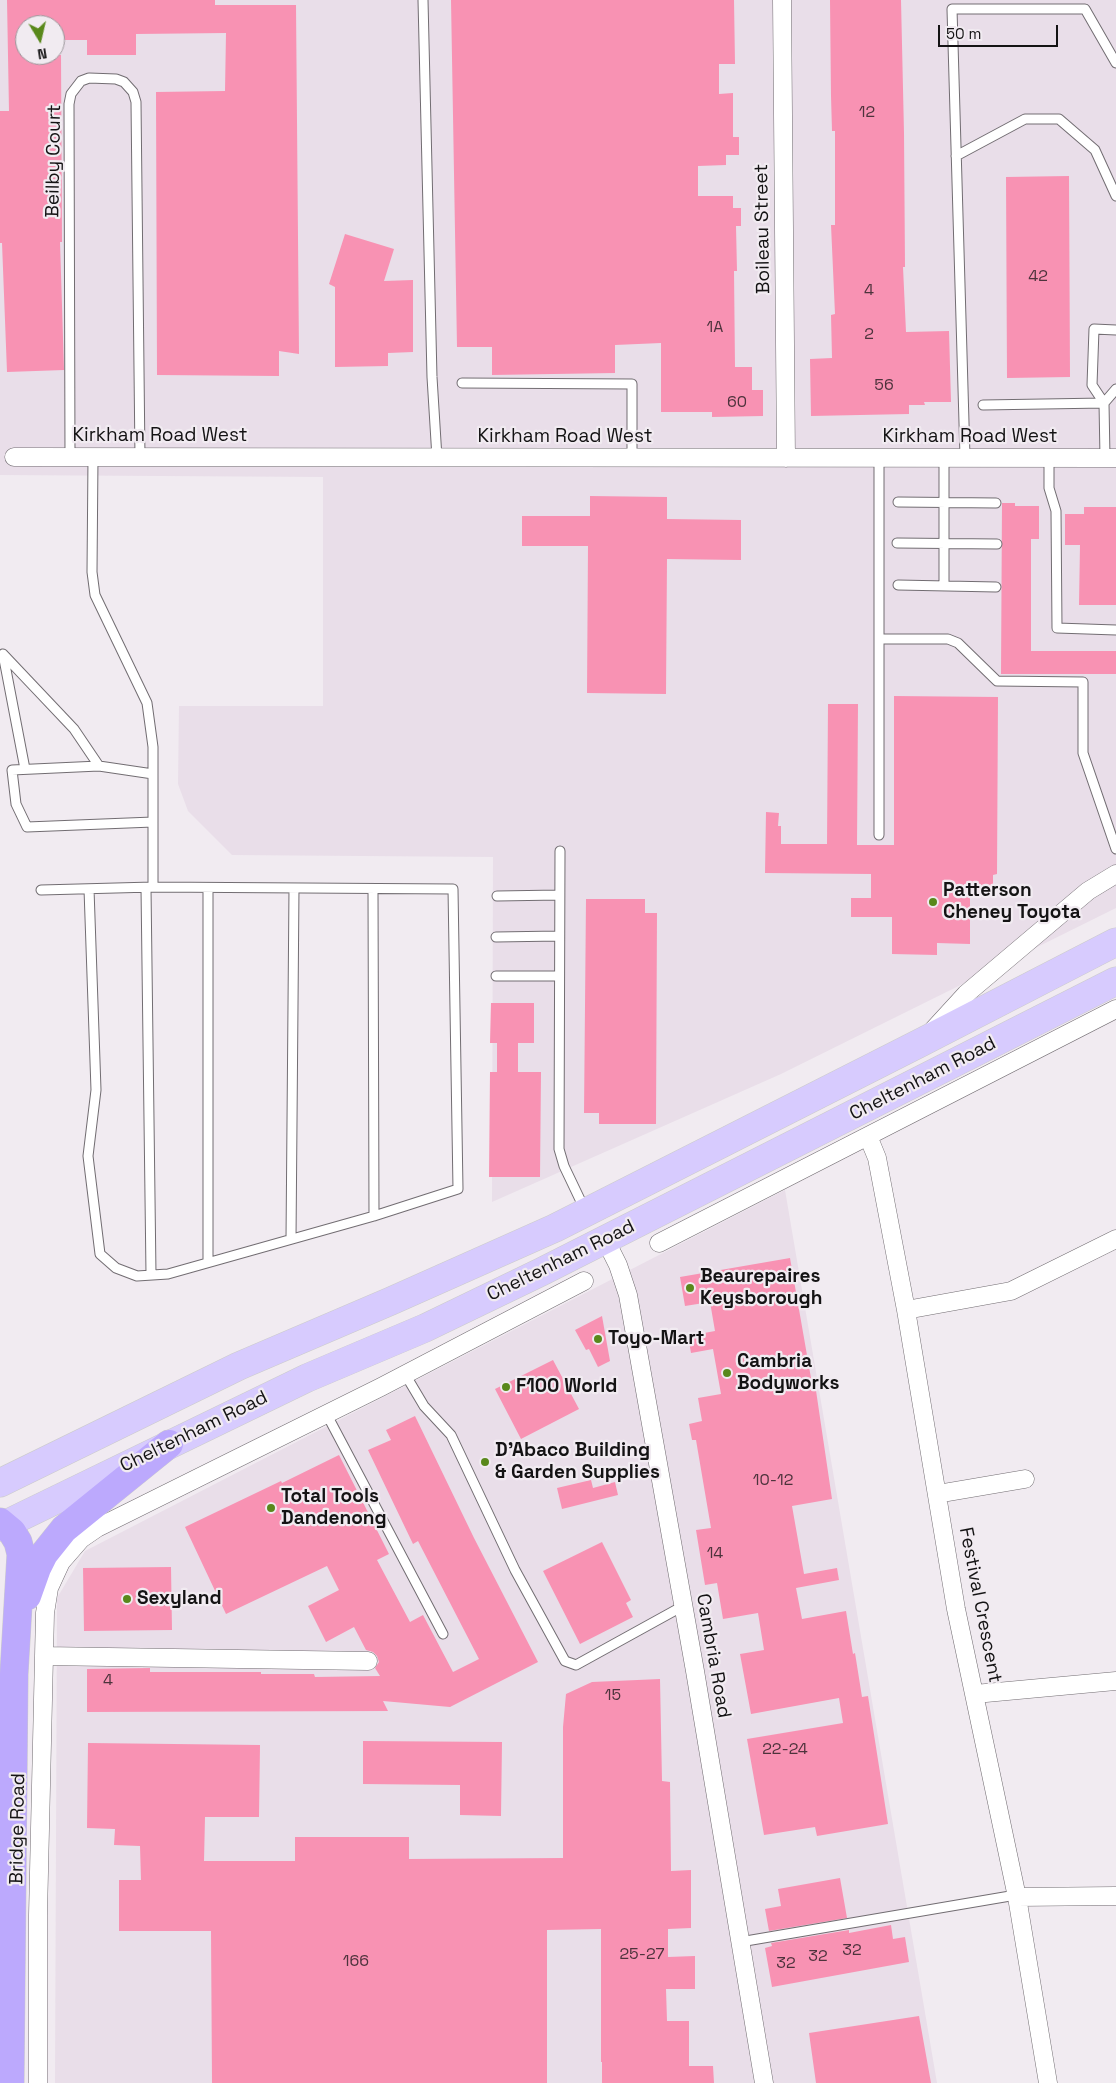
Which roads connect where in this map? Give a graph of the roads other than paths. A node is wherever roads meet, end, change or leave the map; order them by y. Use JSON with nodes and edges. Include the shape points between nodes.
{"nodes":[{"id":1,"x":423,"y":0,"type":"edge"},
{"id":2,"x":782,"y":0,"type":"edge"},
{"id":3,"x":1116,"y":63,"type":"edge"},
{"id":4,"x":956,"y":156,"type":"junction"},
{"id":5,"x":1116,"y":196,"type":"edge"},
{"id":6,"x":1116,"y":330,"type":"edge"},
{"id":7,"x":462,"y":383,"type":"dead end"},
{"id":8,"x":1116,"y":389,"type":"edge"},
{"id":9,"x":1104,"y":403,"type":"junction"},
{"id":10,"x":983,"y":405,"type":"dead end"},
{"id":11,"x":14,"y":457,"type":"dead end"},
{"id":12,"x":70,"y":457,"type":"junction"},
{"id":13,"x":965,"y":457,"type":"junction"},
{"id":14,"x":93,"y":458,"type":"junction"},
{"id":15,"x":140,"y":458,"type":"junction"},
{"id":16,"x":437,"y":458,"type":"junction"},
{"id":17,"x":632,"y":458,"type":"junction"},
{"id":18,"x":786,"y":458,"type":"junction"},
{"id":19,"x":879,"y":458,"type":"junction"},
{"id":20,"x":944,"y":458,"type":"junction"},
{"id":21,"x":1049,"y":458,"type":"junction"},
{"id":22,"x":1111,"y":458,"type":"edge"},
{"id":23,"x":898,"y":502,"type":"dead end"},
{"id":24,"x":944,"y":502,"type":"junction"},
{"id":25,"x":996,"y":503,"type":"dead end"},
{"id":26,"x":897,"y":543,"type":"dead end"},
{"id":27,"x":944,"y":544,"type":"junction"},
{"id":28,"x":997,"y":544,"type":"dead end"},
{"id":29,"x":898,"y":585,"type":"dead end"},
{"id":30,"x":944,"y":586,"type":"junction"},
{"id":31,"x":996,"y":587,"type":"dead end"},
{"id":32,"x":1116,"y":630,"type":"edge"},
{"id":33,"x":879,"y":639,"type":"junction"},
{"id":34,"x":99,"y":766,"type":"junction"},
{"id":35,"x":25,"y":769,"type":"junction"},
{"id":36,"x":153,"y":774,"type":"junction"},
{"id":37,"x":153,"y":822,"type":"junction"},
{"id":38,"x":879,"y":835,"type":"dead end"},
{"id":39,"x":1114,"y":839,"type":"edge"},
{"id":40,"x":1116,"y":849,"type":"edge"},
{"id":41,"x":560,"y":851,"type":"dead end"},
{"id":42,"x":1116,"y":874,"type":"edge"},
{"id":43,"x":150,"y":888,"type":"junction"},
{"id":44,"x":208,"y":888,"type":"junction"},
{"id":45,"x":294,"y":888,"type":"junction"},
{"id":46,"x":89,"y":889,"type":"junction"},
{"id":47,"x":372,"y":889,"type":"junction"},
{"id":48,"x":41,"y":890,"type":"dead end"},
{"id":49,"x":560,"y":895,"type":"junction"},
{"id":50,"x":497,"y":896,"type":"dead end"},
{"id":51,"x":559,"y":936,"type":"junction"},
{"id":52,"x":496,"y":937,"type":"dead end"},
{"id":53,"x":1116,"y":942,"type":"edge"},
{"id":54,"x":496,"y":976,"type":"dead end"},
{"id":55,"x":559,"y":976,"type":"junction"},
{"id":56,"x":1116,"y":981,"type":"edge"},
{"id":57,"x":1116,"y":1009,"type":"edge"},
{"id":58,"x":920,"y":1044,"type":"junction"},
{"id":59,"x":868,"y":1136,"type":"junction"},
{"id":60,"x":700,"y":1192,"type":"junction"},
{"id":61,"x":730,"y":1206,"type":"junction"},
{"id":62,"x":586,"y":1212,"type":"junction"},
{"id":63,"x":374,"y":1216,"type":"junction"},
{"id":64,"x":291,"y":1239,"type":"junction"},
{"id":65,"x":1116,"y":1239,"type":"edge"},
{"id":66,"x":605,"y":1240,"type":"junction"},
{"id":67,"x":659,"y":1243,"type":"dead end"},
{"id":68,"x":208,"y":1261,"type":"junction"},
{"id":69,"x":541,"y":1272,"type":"junction"},
{"id":70,"x":151,"y":1274,"type":"junction"},
{"id":71,"x":584,"y":1281,"type":"dead end"},
{"id":72,"x":906,"y":1310,"type":"junction"},
{"id":73,"x":527,"y":1311,"type":"junction"},
{"id":74,"x":405,"y":1374,"type":"junction"},
{"id":75,"x":326,"y":1413,"type":"junction"},
{"id":76,"x":169,"y":1444,"type":"junction"},
{"id":77,"x":1025,"y":1479,"type":"dead end"},
{"id":78,"x":0,"y":1483,"type":"edge"},
{"id":79,"x":105,"y":1494,"type":"junction"},
{"id":80,"x":937,"y":1494,"type":"junction"},
{"id":81,"x":151,"y":1501,"type":"junction"},
{"id":82,"x":1,"y":1525,"type":"edge"},
{"id":83,"x":53,"y":1576,"type":"joint"},
{"id":84,"x":683,"y":1606,"type":"junction"},
{"id":85,"x":443,"y":1634,"type":"dead end"},
{"id":86,"x":44,"y":1656,"type":"junction"},
{"id":87,"x":368,"y":1661,"type":"dead end"},
{"id":88,"x":14,"y":1674,"type":"junction"},
{"id":89,"x":1116,"y":1681,"type":"edge"},
{"id":90,"x":975,"y":1694,"type":"junction"},
{"id":91,"x":1016,"y":1896,"type":"junction"},
{"id":92,"x":1116,"y":1896,"type":"edge"},
{"id":93,"x":740,"y":1942,"type":"junction"},
{"id":94,"x":10,"y":2083,"type":"edge"},
{"id":95,"x":38,"y":2083,"type":"edge"},
{"id":96,"x":764,"y":2083,"type":"edge"},
{"id":97,"x":1048,"y":2083,"type":"edge"}],
"edges":[{"from":1,"to":16,"type":"lane","via":[[432,377]]},
{"from":2,"to":18,"type":"street","name":"Boileau Street"},
{"from":3,"to":4,"type":"lane","via":[[1085,9],[952,9]]},
{"from":4,"to":5,"type":"lane","via":[[1025,119],[1059,119],[1096,150]]},
{"from":4,"to":13,"type":"lane"},
{"from":6,"to":9,"type":"lane","via":[[1094,329],[1092,385]]},
{"from":7,"to":17,"type":"lane","via":[[632,384]]},
{"from":8,"to":9,"type":"lane"},
{"from":9,"to":10,"type":"lane"},
{"from":9,"to":22,"type":"lane"},
{"from":11,"to":12,"type":"street","name":"Kirkham Road West"},
{"from":12,"to":14,"type":"street","name":"Kirkham Road West"},
{"from":12,"to":15,"type":"lane","name":"Beilby Court","via":[[68,104],[81,81],[89,78],[124,82],[133,92],[136,102]]},
{"from":13,"to":20,"type":"street","name":"Kirkham Road West"},
{"from":13,"to":21,"type":"street","name":"Kirkham Road West"},
{"from":14,"to":15,"type":"street","name":"Kirkham Road West"},
{"from":14,"to":36,"type":"lane","via":[[92,572],[95,596],[147,703]]},
{"from":15,"to":16,"type":"street","name":"Kirkham Road West"},
{"from":16,"to":17,"type":"street","name":"Kirkham Road West"},
{"from":17,"to":18,"type":"street","name":"Kirkham Road West"},
{"from":18,"to":19,"type":"street","name":"Kirkham Road West"},
{"from":19,"to":20,"type":"street","name":"Kirkham Road West"},
{"from":19,"to":33,"type":"lane"},
{"from":20,"to":24,"type":"lane"},
{"from":21,"to":22,"type":"street","name":"Kirkham Road West"},
{"from":21,"to":32,"type":"lane","via":[[1049,488],[1056,511],[1057,628]]},
{"from":23,"to":24,"type":"lane"},
{"from":24,"to":25,"type":"lane"},
{"from":24,"to":27,"type":"lane"},
{"from":26,"to":27,"type":"lane"},
{"from":27,"to":28,"type":"lane"},
{"from":27,"to":30,"type":"lane"},
{"from":29,"to":30,"type":"lane"},
{"from":30,"to":31,"type":"lane"},
{"from":33,"to":38,"type":"lane"},
{"from":33,"to":39,"type":"lane","via":[[953,641],[997,681],[1083,682],[1083,753]]},
{"from":34,"to":35,"type":"lane"},
{"from":34,"to":35,"type":"lane","via":[[74,729],[3,654]]},
{"from":34,"to":36,"type":"lane"},
{"from":35,"to":37,"type":"lane","via":[[12,770],[16,804],[27,827]]},
{"from":36,"to":37,"type":"lane"},
{"from":37,"to":43,"type":"lane"},
{"from":39,"to":40,"type":"lane"},
{"from":41,"to":49,"type":"lane"},
{"from":42,"to":58,"type":"street","name":"Cheltenham Road","via":[[1088,892],[966,994]]},
{"from":43,"to":44,"type":"lane"},
{"from":43,"to":46,"type":"lane"},
{"from":43,"to":70,"type":"lane"},
{"from":44,"to":45,"type":"lane"},
{"from":44,"to":68,"type":"lane"},
{"from":45,"to":47,"type":"lane"},
{"from":45,"to":64,"type":"lane"},
{"from":46,"to":48,"type":"lane"},
{"from":46,"to":70,"type":"lane","via":[[96,1090],[88,1156],[100,1254],[116,1268],[138,1276]]},
{"from":47,"to":63,"type":"lane"},
{"from":47,"to":63,"type":"lane","via":[[453,889],[458,1189]]},
{"from":49,"to":50,"type":"lane"},
{"from":49,"to":51,"type":"lane"},
{"from":51,"to":52,"type":"lane"},
{"from":51,"to":55,"type":"lane"},
{"from":53,"to":58,"type":"main road","name":"Cheltenham Road"},
{"from":54,"to":55,"type":"lane"},
{"from":55,"to":62,"type":"lane","via":[[559,1152]]},
{"from":56,"to":60,"type":"main road","name":"Cheltenham Road"},
{"from":57,"to":59,"type":"street","name":"Cheltenham Road"},
{"from":58,"to":62,"type":"main road","name":"Cheltenham Road"},
{"from":59,"to":61,"type":"street","name":"Cheltenham Road"},
{"from":59,"to":72,"type":"street","name":"Festival Crescent","via":[[878,1163]]},
{"from":60,"to":61,"type":"street"},
{"from":60,"to":66,"type":"main road","name":"Cheltenham Road"},
{"from":61,"to":67,"type":"street","name":"Cheltenham Road"},
{"from":62,"to":66,"type":"main road"},
{"from":62,"to":78,"type":"main road","name":"Cheltenham Road","via":[[392,1301],[239,1366]]},
{"from":63,"to":64,"type":"lane"},
{"from":64,"to":68,"type":"lane"},
{"from":65,"to":72,"type":"street","via":[[1011,1291]]},
{"from":66,"to":69,"type":"main road","name":"Cheltenham Road"},
{"from":66,"to":84,"type":"street","name":"Cambria Road","via":[[628,1295]]},
{"from":68,"to":70,"type":"lane","via":[[168,1274]]},
{"from":69,"to":73,"type":"street"},
{"from":69,"to":76,"type":"main road","name":"Cheltenham Road"},
{"from":71,"to":73,"type":"street","name":"Cheltenham Road"},
{"from":72,"to":80,"type":"street","name":"Festival Crescent"},
{"from":73,"to":74,"type":"street","name":"Cheltenham Road"},
{"from":74,"to":75,"type":"street","name":"Cheltenham Road"},
{"from":74,"to":84,"type":"lane","via":[[424,1406],[451,1435],[515,1570],[565,1661],[576,1665]]},
{"from":75,"to":81,"type":"street","name":"Cheltenham Road"},
{"from":75,"to":85,"type":"lane"},
{"from":76,"to":79,"type":"highway"},
{"from":76,"to":82,"type":"main road","name":"Cheltenham Road"},
{"from":77,"to":80,"type":"street"},
{"from":79,"to":81,"type":"street"},
{"from":79,"to":88,"type":"highway","via":[[64,1529],[36,1568],[27,1596]]},
{"from":80,"to":90,"type":"street","name":"Festival Crescent","via":[[956,1609]]},
{"from":81,"to":83,"type":"street","name":"Cheltenham Road","via":[[81,1539],[68,1552]]},
{"from":82,"to":88,"type":"highway","via":[[12,1532],[21,1554]]},
{"from":83,"to":86,"type":"street","name":"Bridge Road","via":[[46,1602]]},
{"from":84,"to":93,"type":"street","name":"Cambria Road"},
{"from":86,"to":87,"type":"street"},
{"from":86,"to":95,"type":"street","name":"Bridge Road"},
{"from":88,"to":94,"type":"highway"},
{"from":89,"to":90,"type":"street"},
{"from":90,"to":91,"type":"street","name":"Festival Crescent"},
{"from":91,"to":92,"type":"street"},
{"from":91,"to":93,"type":"lane"},
{"from":91,"to":97,"type":"street","name":"Festival Crescent"},
{"from":93,"to":96,"type":"street","name":"Cambria Road"}]}
